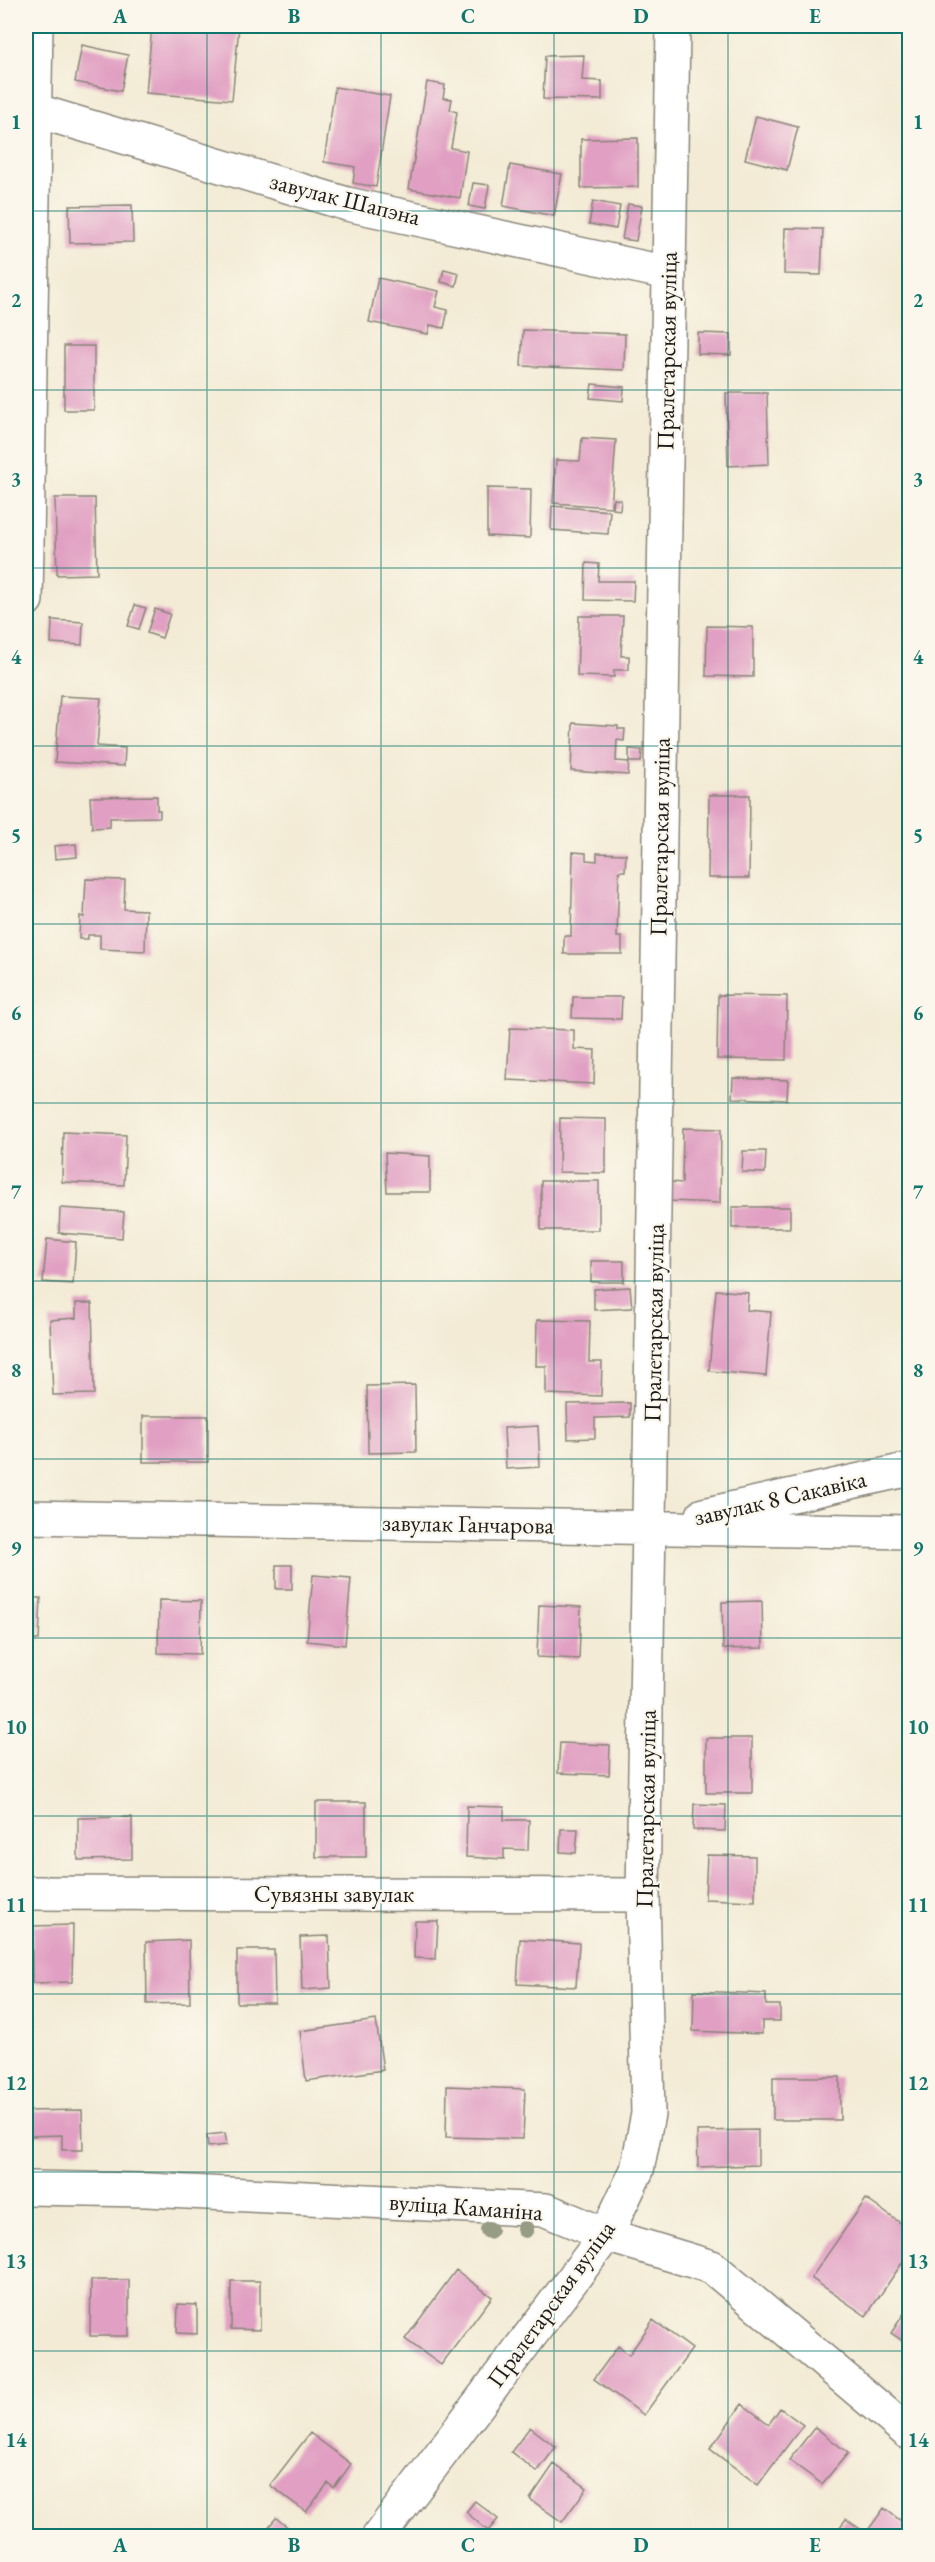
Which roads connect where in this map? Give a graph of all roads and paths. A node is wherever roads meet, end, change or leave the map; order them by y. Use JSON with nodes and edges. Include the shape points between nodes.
{"nodes":[{"id":1,"x":36,"y":26,"type":"edge"},
{"id":2,"x":673,"y":26,"type":"edge"},
{"id":3,"x":30,"y":110,"type":"edge"},
{"id":4,"x":668,"y":273,"type":"junction"},
{"id":5,"x":26,"y":600,"type":"edge"},
{"id":6,"x":909,"y":1469,"type":"edge"},
{"id":7,"x":26,"y":1517,"type":"edge"},
{"id":8,"x":651,"y":1527,"type":"junction"},
{"id":9,"x":909,"y":1532,"type":"edge"},
{"id":10,"x":26,"y":1893,"type":"edge"},
{"id":11,"x":644,"y":1895,"type":"junction"},
{"id":12,"x":26,"y":2188,"type":"edge"},
{"id":13,"x":606,"y":2235,"type":"junction"},
{"id":14,"x":909,"y":2434,"type":"edge"},
{"id":15,"x":380,"y":2536,"type":"edge"}],
"edges":[{"from":1,"to":3,"type":"street"},
{"from":2,"to":4,"type":"street","name":"Пралетарская вуліца"},
{"from":3,"to":4,"type":"street","name":"завулак Шапэна","via":[[347,204]]},
{"from":3,"to":5,"type":"street"},
{"from":4,"to":8,"type":"street","name":"Пралетарская вуліца"},
{"from":6,"to":8,"type":"street","name":"завулак 8 Сакавіка"},
{"from":7,"to":8,"type":"street","name":"завулак Ганчарова"},
{"from":8,"to":9,"type":"street","name":"завулак Ганчарова"},
{"from":8,"to":11,"type":"street","name":"Пралетарская вуліца"},
{"from":10,"to":11,"type":"street","name":"Сувязны завулак"},
{"from":11,"to":13,"type":"street","name":"Пралетарская вуліца","via":[[648,2114],[637,2170]]},
{"from":12,"to":13,"type":"street","name":"вуліца Каманіна","via":[[147,2190],[546,2210]]},
{"from":13,"to":14,"type":"street","name":"вуліца Каманіна","via":[[712,2267]]},
{"from":13,"to":15,"type":"street","name":"Пралетарская вуліца"}]}
